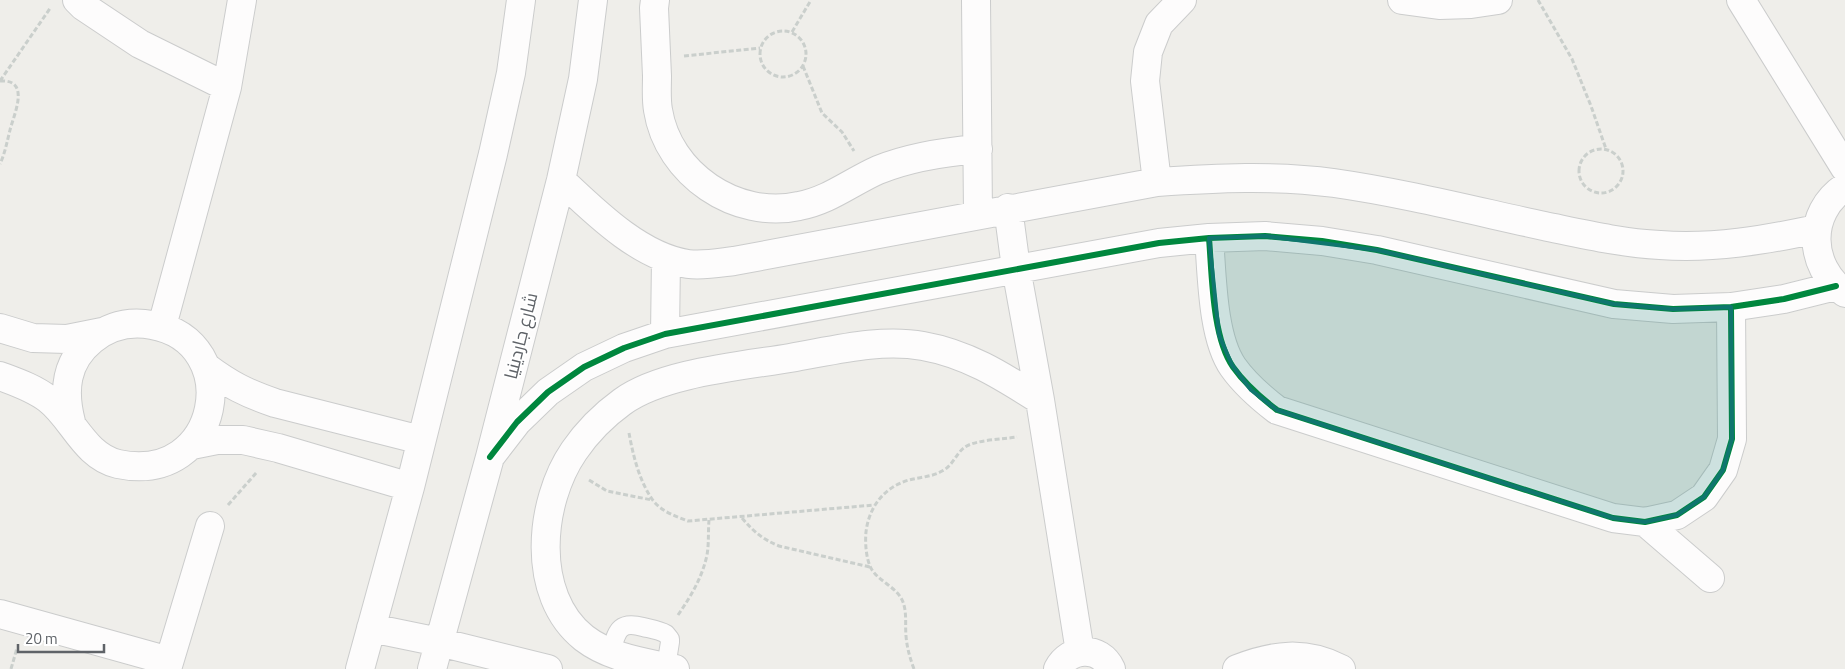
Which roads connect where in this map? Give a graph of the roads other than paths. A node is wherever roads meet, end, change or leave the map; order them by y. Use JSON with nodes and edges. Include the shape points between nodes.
{"nodes":[{"id":1,"x":77,"y":0,"type":"edge"},
{"id":2,"x":242,"y":0,"type":"edge"},
{"id":3,"x":521,"y":0,"type":"edge"},
{"id":4,"x":593,"y":0,"type":"edge"},
{"id":5,"x":655,"y":0,"type":"edge"},
{"id":6,"x":976,"y":0,"type":"edge"},
{"id":7,"x":1182,"y":0,"type":"edge"},
{"id":8,"x":1402,"y":0,"type":"edge"},
{"id":9,"x":1498,"y":0,"type":"edge"},
{"id":10,"x":1741,"y":0,"type":"edge"},
{"id":11,"x":227,"y":87,"type":"junction"},
{"id":12,"x":978,"y":149,"type":"junction"},
{"id":13,"x":1845,"y":168,"type":"edge"},
{"id":14,"x":561,"y":180,"type":"junction"},
{"id":15,"x":1157,"y":182,"type":"junction"},
{"id":16,"x":1845,"y":187,"type":"edge"},
{"id":17,"x":1008,"y":208,"type":"junction"},
{"id":18,"x":978,"y":214,"type":"junction"},
{"id":19,"x":1817,"y":229,"type":"junction"},
{"id":20,"x":1209,"y":238,"type":"junction"},
{"id":21,"x":666,"y":259,"type":"junction"},
{"id":22,"x":1016,"y":268,"type":"junction"},
{"id":23,"x":1840,"y":290,"type":"edge"},
{"id":24,"x":1731,"y":307,"type":"junction"},
{"id":25,"x":162,"y":326,"type":"junction"},
{"id":26,"x":0,"y":328,"type":"edge"},
{"id":27,"x":102,"y":332,"type":"junction"},
{"id":28,"x":666,"y":334,"type":"junction"},
{"id":29,"x":206,"y":368,"type":"junction"},
{"id":30,"x":0,"y":376,"type":"edge"},
{"id":31,"x":1040,"y":400,"type":"junction"},
{"id":32,"x":71,"y":422,"type":"junction"},
{"id":33,"x":421,"y":440,"type":"junction"},
{"id":34,"x":192,"y":445,"type":"junction"},
{"id":35,"x":490,"y":457,"type":"junction"},
{"id":36,"x":410,"y":487,"type":"junction"},
{"id":37,"x":1645,"y":522,"type":"junction"},
{"id":38,"x":210,"y":526,"type":"road end"},
{"id":39,"x":1710,"y":578,"type":"dead end"},
{"id":40,"x":0,"y":614,"type":"edge"},
{"id":41,"x":370,"y":628,"type":"junction"},
{"id":42,"x":439,"y":642,"type":"junction"},
{"id":43,"x":1080,"y":652,"type":"junction"},
{"id":44,"x":610,"y":654,"type":"junction"},
{"id":45,"x":168,"y":665,"type":"edge"},
{"id":46,"x":671,"y":668,"type":"edge"},
{"id":47,"x":360,"y":669,"type":"edge"},
{"id":48,"x":432,"y":669,"type":"edge"},
{"id":49,"x":548,"y":669,"type":"edge"},
{"id":50,"x":1058,"y":669,"type":"edge"},
{"id":51,"x":1111,"y":669,"type":"edge"},
{"id":52,"x":1237,"y":669,"type":"edge"},
{"id":53,"x":1341,"y":669,"type":"edge"}],
"edges":[{"from":1,"to":11,"type":"street","via":[[140,44]]},
{"from":2,"to":11,"type":"street"},
{"from":3,"to":33,"type":"street","via":[[511,73],[493,154]]},
{"from":4,"to":14,"type":"street","name":"شارع جاردينيا","via":[[583,79]]},
{"from":5,"to":12,"type":"street","via":[[658,111],[666,136],[685,166],[720,195],[745,205],[798,207],[824,199],[865,177],[911,159]]},
{"from":6,"to":12,"type":"street"},
{"from":7,"to":15,"type":"street","via":[[1159,24],[1148,52],[1145,81]]},
{"from":8,"to":9,"type":"street","via":[[1439,5]]},
{"from":10,"to":13,"type":"street"},
{"from":11,"to":25,"type":"street"},
{"from":12,"to":18,"type":"street"},
{"from":14,"to":21,"type":"street","via":[[611,224]]},
{"from":14,"to":35,"type":"street","name":"شارع جاردينيا"},
{"from":15,"to":17,"type":"street"},
{"from":15,"to":19,"type":"street","via":[[1218,177],[1334,183],[1608,240],[1660,246],[1765,240]]},
{"from":16,"to":19,"type":"street","via":[[1824,209]]},
{"from":17,"to":18,"type":"street"},
{"from":17,"to":22,"type":"street"},
{"from":18,"to":21,"type":"street","via":[[711,264]]},
{"from":19,"to":23,"type":"street","via":[[1816,250],[1823,270]]},
{"from":20,"to":22,"type":"street","via":[[1159,243]]},
{"from":20,"to":24,"type":"street","via":[[1266,236],[1322,241],[1377,250],[1614,304],[1673,309]]},
{"from":20,"to":37,"type":"street","via":[[1220,336],[1232,365],[1252,390],[1277,410],[1612,518]]},
{"from":21,"to":28,"type":"street"},
{"from":22,"to":28,"type":"street"},
{"from":22,"to":31,"type":"street"},
{"from":23,"to":24,"type":"street"},
{"from":24,"to":37,"type":"street","via":[[1732,439],[1723,470],[1704,496],[1677,515]]},
{"from":25,"to":27,"type":"street","via":[[141,323],[121,325]]},
{"from":25,"to":29,"type":"street","via":[[195,350]]},
{"from":26,"to":27,"type":"street","via":[[33,338],[68,338]]},
{"from":27,"to":32,"type":"street","via":[[74,362],[67,382],[66,402]]},
{"from":28,"to":35,"type":"street","via":[[624,348],[584,367],[548,392],[517,422]]},
{"from":29,"to":33,"type":"street","via":[[251,395]]},
{"from":29,"to":34,"type":"street","via":[[211,388],[210,408]]},
{"from":30,"to":32,"type":"street","via":[[48,398]]},
{"from":31,"to":43,"type":"street"},
{"from":31,"to":44,"type":"street","via":[[1001,375],[962,356],[921,346],[879,344],[691,375],[656,384],[623,400],[596,424],[573,452],[557,484],[547,518],[546,554],[550,585],[562,614],[583,637]]},
{"from":32,"to":34,"type":"street","via":[[82,440],[97,454],[129,466],[156,465]]},
{"from":33,"to":36,"type":"street"},
{"from":34,"to":36,"type":"street","via":[[217,440],[243,440]]},
{"from":35,"to":42,"type":"street","name":"شارع جاردينيا"},
{"from":36,"to":41,"type":"street"},
{"from":37,"to":39,"type":"street"},
{"from":38,"to":45,"type":"street"},
{"from":40,"to":45,"type":"street"},
{"from":41,"to":42,"type":"street"},
{"from":41,"to":47,"type":"street"},
{"from":42,"to":48,"type":"street","name":"شارع جاردينيا"},
{"from":42,"to":49,"type":"street"},
{"from":43,"to":50,"type":"street","via":[[1066,657]]},
{"from":43,"to":51,"type":"street","via":[[1097,654]]},
{"from":44,"to":46,"type":"street"},
{"from":44,"to":46,"type":"lane","via":[[618,630],[632,624],[666,634],[670,639]]},
{"from":52,"to":53,"type":"street","via":[[1261,659],[1288,656],[1314,659]]}]}
